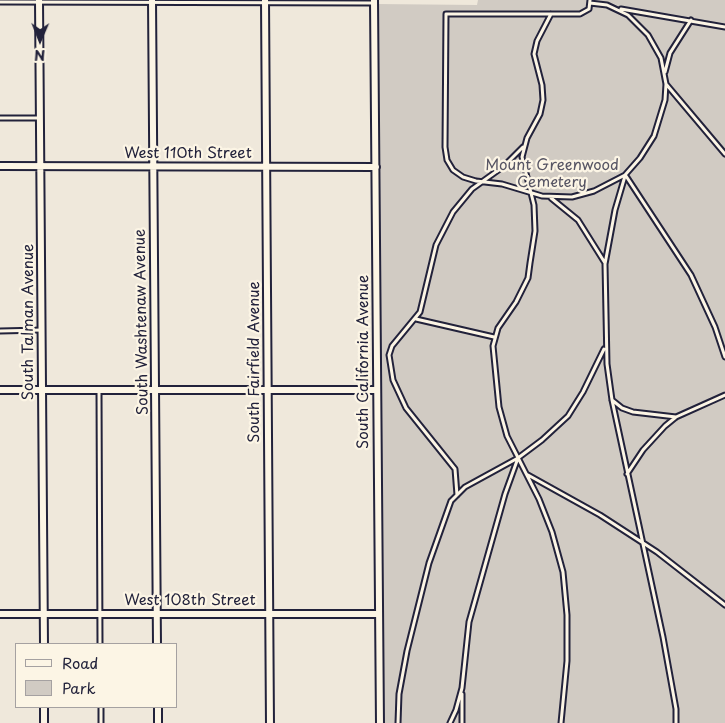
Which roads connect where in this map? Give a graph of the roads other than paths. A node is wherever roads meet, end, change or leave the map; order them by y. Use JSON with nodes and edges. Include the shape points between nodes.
{"nodes":[{"id":1,"x":39,"y":1,"type":"edge"},
{"id":2,"x":152,"y":1,"type":"edge"},
{"id":3,"x":265,"y":1,"type":"edge"},
{"id":4,"x":374,"y":1,"type":"edge"},
{"id":5,"x":590,"y":1,"type":"edge"},
{"id":6,"x":0,"y":2,"type":"edge"},
{"id":7,"x":618,"y":8,"type":"junction"},
{"id":8,"x":551,"y":14,"type":"junction"},
{"id":9,"x":692,"y":20,"type":"junction"},
{"id":10,"x":725,"y":27,"type":"edge"},
{"id":11,"x":665,"y":72,"type":"junction"},
{"id":12,"x":666,"y":84,"type":"junction"},
{"id":13,"x":0,"y":118,"type":"edge"},
{"id":14,"x":40,"y":118,"type":"junction"},
{"id":15,"x":524,"y":146,"type":"junction"},
{"id":16,"x":725,"y":154,"type":"edge"},
{"id":17,"x":0,"y":166,"type":"edge"},
{"id":18,"x":40,"y":166,"type":"junction"},
{"id":19,"x":153,"y":166,"type":"junction"},
{"id":20,"x":267,"y":167,"type":"junction"},
{"id":21,"x":376,"y":167,"type":"junction"},
{"id":22,"x":625,"y":175,"type":"junction"},
{"id":23,"x":482,"y":182,"type":"junction"},
{"id":24,"x":532,"y":193,"type":"junction"},
{"id":25,"x":548,"y":197,"type":"junction"},
{"id":26,"x":605,"y":264,"type":"junction"},
{"id":27,"x":416,"y":319,"type":"junction"},
{"id":28,"x":42,"y":330,"type":"junction"},
{"id":29,"x":0,"y":331,"type":"edge"},
{"id":30,"x":494,"y":337,"type":"junction"},
{"id":31,"x":605,"y":347,"type":"junction"},
{"id":32,"x":725,"y":357,"type":"edge"},
{"id":33,"x":0,"y":390,"type":"edge"},
{"id":34,"x":42,"y":390,"type":"junction"},
{"id":35,"x":99,"y":390,"type":"junction"},
{"id":36,"x":156,"y":390,"type":"junction"},
{"id":37,"x":268,"y":390,"type":"junction"},
{"id":38,"x":377,"y":390,"type":"junction"},
{"id":39,"x":725,"y":395,"type":"edge"},
{"id":40,"x":612,"y":400,"type":"junction"},
{"id":41,"x":676,"y":417,"type":"junction"},
{"id":42,"x":518,"y":458,"type":"junction"},
{"id":43,"x":527,"y":474,"type":"junction"},
{"id":44,"x":627,"y":474,"type":"junction"},
{"id":45,"x":457,"y":495,"type":"junction"},
{"id":46,"x":642,"y":542,"type":"junction"},
{"id":47,"x":725,"y":605,"type":"edge"},
{"id":48,"x":157,"y":613,"type":"junction"},
{"id":49,"x":270,"y":613,"type":"junction"},
{"id":50,"x":0,"y":614,"type":"edge"},
{"id":51,"x":44,"y":614,"type":"junction"},
{"id":52,"x":100,"y":614,"type":"junction"},
{"id":53,"x":379,"y":614,"type":"junction"},
{"id":54,"x":44,"y":643,"type":"edge"},
{"id":55,"x":100,"y":643,"type":"edge"},
{"id":56,"x":157,"y":643,"type":"edge"},
{"id":57,"x":462,"y":688,"type":"junction"},
{"id":58,"x":44,"y":708,"type":"edge"},
{"id":59,"x":101,"y":708,"type":"edge"},
{"id":60,"x":158,"y":708,"type":"edge"},
{"id":61,"x":44,"y":723,"type":"edge"},
{"id":62,"x":101,"y":723,"type":"edge"},
{"id":63,"x":158,"y":723,"type":"edge"},
{"id":64,"x":270,"y":723,"type":"edge"},
{"id":65,"x":380,"y":723,"type":"edge"},
{"id":66,"x":398,"y":723,"type":"edge"},
{"id":67,"x":450,"y":723,"type":"edge"},
{"id":68,"x":462,"y":723,"type":"edge"},
{"id":69,"x":561,"y":723,"type":"edge"},
{"id":70,"x":676,"y":723,"type":"edge"}],
"edges":[{"from":1,"to":2,"type":"lane"},
{"from":1,"to":6,"type":"lane"},
{"from":1,"to":14,"type":"street","name":"South Talman Avenue"},
{"from":2,"to":3,"type":"lane"},
{"from":2,"to":19,"type":"street","name":"South Washtenaw Avenue"},
{"from":3,"to":4,"type":"lane"},
{"from":3,"to":20,"type":"street","name":"South Fairfield Avenue"},
{"from":4,"to":21,"type":"street","name":"South California Avenue"},
{"from":5,"to":7,"type":"lane"},
{"from":5,"to":8,"type":"lane","via":[[589,9],[583,13]]},
{"from":7,"to":9,"type":"lane"},
{"from":7,"to":11,"type":"lane","via":[[648,35]]},
{"from":8,"to":15,"type":"lane","via":[[534,54],[543,100],[540,114]]},
{"from":8,"to":23,"type":"lane","via":[[446,14],[447,160],[463,177]]},
{"from":9,"to":10,"type":"lane"},
{"from":9,"to":11,"type":"lane","via":[[670,53]]},
{"from":11,"to":12,"type":"lane"},
{"from":12,"to":16,"type":"lane"},
{"from":12,"to":22,"type":"lane","via":[[665,100],[654,136]]},
{"from":13,"to":14,"type":"lane"},
{"from":14,"to":18,"type":"street","name":"South Talman Avenue"},
{"from":15,"to":23,"type":"lane"},
{"from":15,"to":24,"type":"lane","via":[[522,166]]},
{"from":17,"to":18,"type":"street","name":"West 110th Street"},
{"from":18,"to":19,"type":"street","name":"West 110th Street"},
{"from":18,"to":28,"type":"street","name":"South Talman Avenue"},
{"from":19,"to":20,"type":"street","name":"West 110th Street"},
{"from":19,"to":36,"type":"street","name":"South Washtenaw Avenue"},
{"from":20,"to":21,"type":"street","name":"West 110th Street"},
{"from":20,"to":37,"type":"street","name":"South Fairfield Avenue"},
{"from":21,"to":38,"type":"street","name":"South California Avenue"},
{"from":22,"to":25,"type":"lane","via":[[582,195]]},
{"from":22,"to":26,"type":"lane"},
{"from":22,"to":32,"type":"lane","via":[[691,275]]},
{"from":23,"to":24,"type":"lane"},
{"from":23,"to":27,"type":"lane","via":[[463,199],[443,228]]},
{"from":24,"to":25,"type":"lane"},
{"from":24,"to":30,"type":"lane","via":[[535,230],[528,278]]},
{"from":25,"to":26,"type":"lane","via":[[578,220]]},
{"from":26,"to":31,"type":"lane"},
{"from":27,"to":30,"type":"lane"},
{"from":27,"to":45,"type":"lane","via":[[392,346],[389,365],[406,408],[451,462],[457,477]]},
{"from":28,"to":29,"type":"lane"},
{"from":28,"to":34,"type":"street","name":"South Talman Avenue"},
{"from":30,"to":42,"type":"lane","via":[[499,407]]},
{"from":31,"to":40,"type":"lane"},
{"from":31,"to":42,"type":"lane","via":[[584,392],[568,416]]},
{"from":33,"to":34,"type":"street"},
{"from":34,"to":35,"type":"street"},
{"from":34,"to":51,"type":"street","name":"South Talman Avenue"},
{"from":35,"to":36,"type":"street"},
{"from":35,"to":52,"type":"lane"},
{"from":36,"to":37,"type":"street"},
{"from":36,"to":48,"type":"street","name":"South Washtenaw Avenue"},
{"from":37,"to":38,"type":"street"},
{"from":37,"to":49,"type":"street","name":"South Fairfield Avenue"},
{"from":38,"to":53,"type":"street","name":"South California Avenue"},
{"from":39,"to":41,"type":"lane"},
{"from":40,"to":41,"type":"lane","via":[[633,412]]},
{"from":40,"to":44,"type":"lane"},
{"from":41,"to":44,"type":"lane","via":[[653,437]]},
{"from":42,"to":43,"type":"lane"},
{"from":42,"to":45,"type":"lane","via":[[476,480]]},
{"from":42,"to":57,"type":"lane","via":[[469,622]]},
{"from":43,"to":46,"type":"lane"},
{"from":43,"to":69,"type":"lane","via":[[552,532],[566,594],[567,661]]},
{"from":44,"to":46,"type":"lane"},
{"from":45,"to":66,"type":"lane","via":[[451,501],[429,563],[405,660]]},
{"from":46,"to":47,"type":"lane"},
{"from":46,"to":70,"type":"lane","via":[[663,637]]},
{"from":48,"to":49,"type":"street","name":"West 108th Street"},
{"from":48,"to":52,"type":"street","name":"West 108th Street"},
{"from":48,"to":56,"type":"street","name":"South Washtenaw Avenue"},
{"from":49,"to":53,"type":"street","name":"West 108th Street"},
{"from":49,"to":64,"type":"street","name":"South Fairfield Avenue"},
{"from":50,"to":51,"type":"street","name":"West 108th Street"},
{"from":51,"to":52,"type":"street","name":"West 108th Street"},
{"from":51,"to":54,"type":"street","name":"South Talman Avenue"},
{"from":52,"to":55,"type":"lane"},
{"from":53,"to":65,"type":"street","name":"South California Avenue"},
{"from":57,"to":67,"type":"lane"},
{"from":57,"to":68,"type":"lane"},
{"from":58,"to":61,"type":"street"},
{"from":59,"to":62,"type":"lane"},
{"from":60,"to":63,"type":"street"}]}
